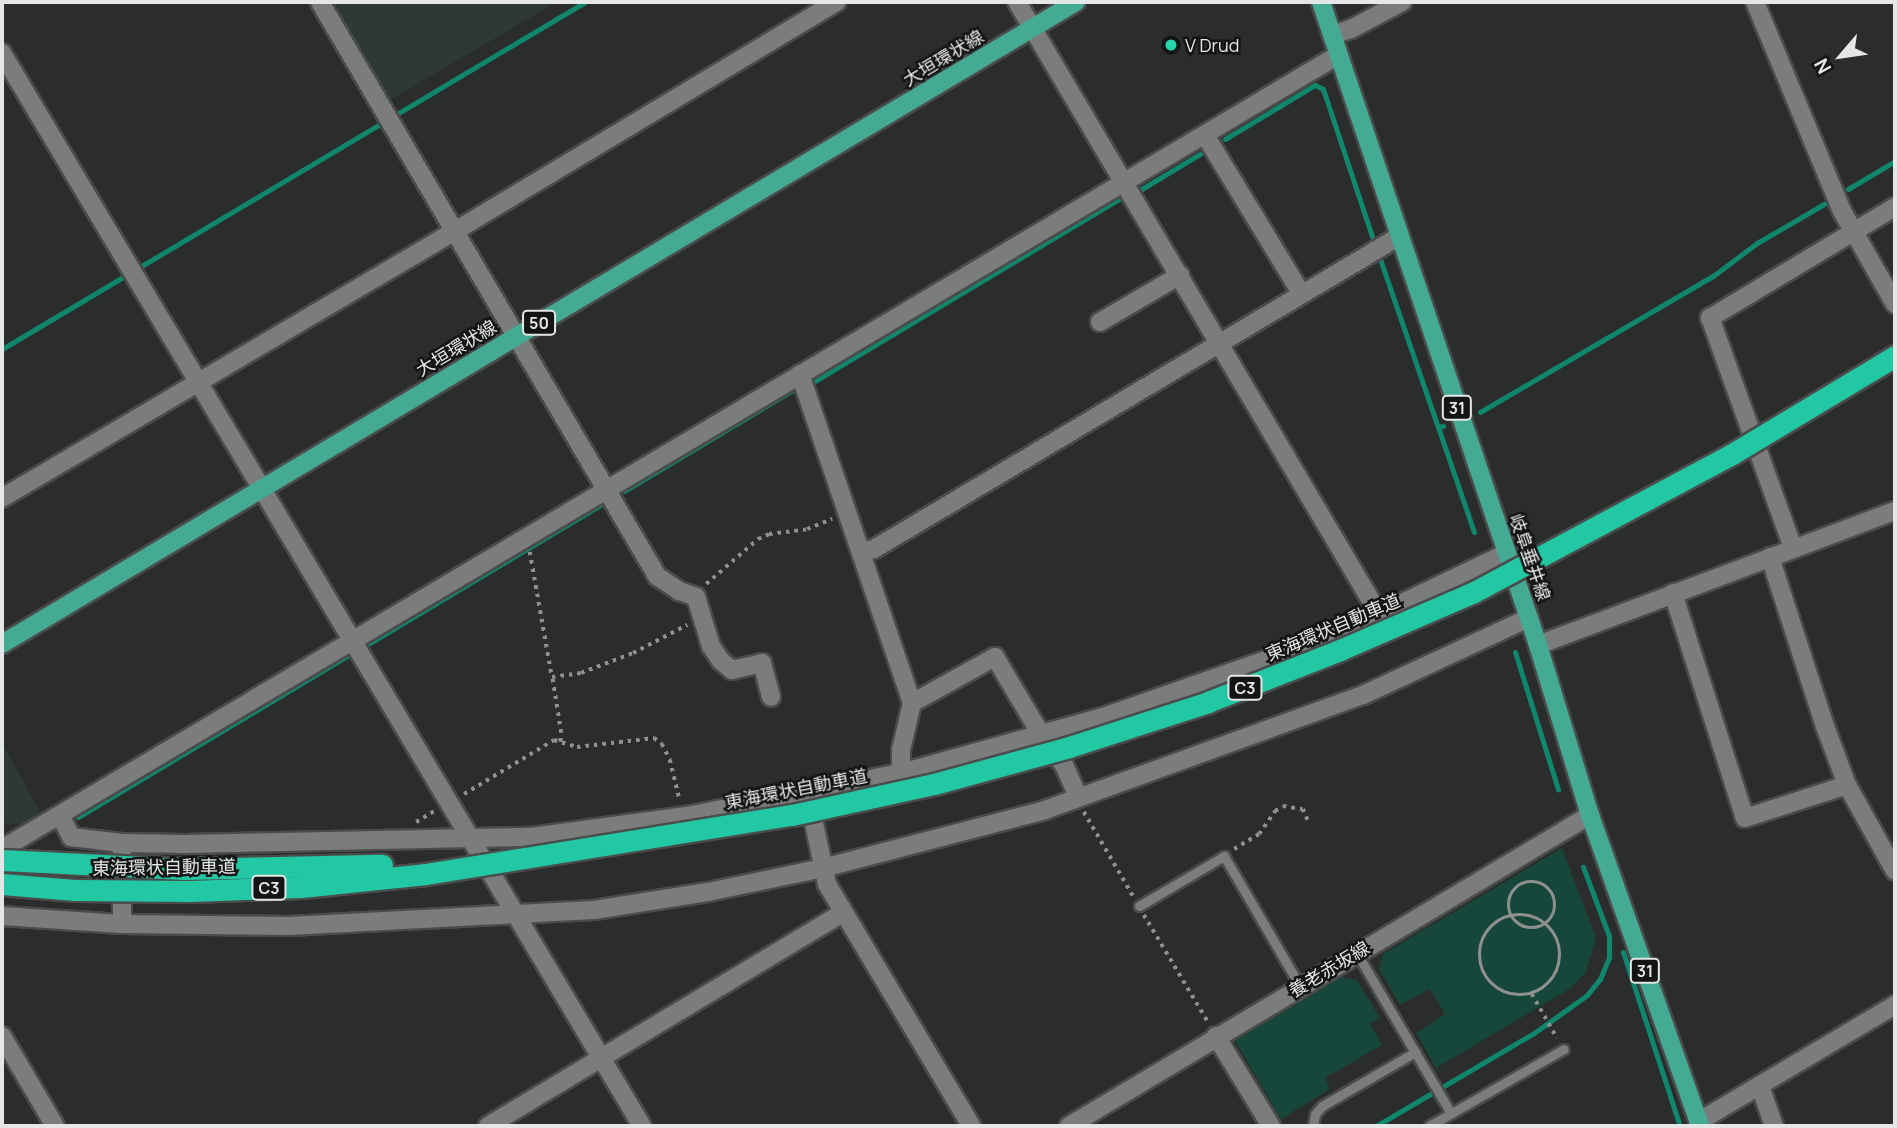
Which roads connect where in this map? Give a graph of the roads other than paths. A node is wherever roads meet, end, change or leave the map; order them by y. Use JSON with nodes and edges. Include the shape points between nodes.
{"nodes":[{"id":1,"x":320,"y":2,"type":"edge"},
{"id":2,"x":836,"y":2,"type":"edge"},
{"id":3,"x":1017,"y":2,"type":"edge"},
{"id":4,"x":1076,"y":2,"type":"edge"},
{"id":5,"x":1321,"y":2,"type":"edge"},
{"id":6,"x":1402,"y":2,"type":"edge"},
{"id":7,"x":1755,"y":2,"type":"edge"},
{"id":8,"x":1032,"y":29,"type":"junction"},
{"id":9,"x":1332,"y":35,"type":"junction"},
{"id":10,"x":2,"y":53,"type":"edge"},
{"id":11,"x":1338,"y":55,"type":"junction"},
{"id":12,"x":1205,"y":135,"type":"junction"},
{"id":13,"x":1125,"y":182,"type":"junction"},
{"id":14,"x":1895,"y":207,"type":"edge"},
{"id":15,"x":455,"y":231,"type":"junction"},
{"id":16,"x":1854,"y":232,"type":"junction"},
{"id":17,"x":1400,"y":236,"type":"junction"},
{"id":18,"x":1180,"y":275,"type":"junction"},
{"id":19,"x":1301,"y":293,"type":"junction"},
{"id":20,"x":1895,"y":304,"type":"edge"},
{"id":21,"x":1100,"y":322,"type":"dead end"},
{"id":22,"x":516,"y":337,"type":"junction"},
{"id":23,"x":1220,"y":341,"type":"junction"},
{"id":24,"x":1895,"y":356,"type":"edge"},
{"id":25,"x":800,"y":374,"type":"junction"},
{"id":26,"x":197,"y":381,"type":"junction"},
{"id":27,"x":261,"y":489,"type":"junction"},
{"id":28,"x":607,"y":490,"type":"junction"},
{"id":29,"x":2,"y":498,"type":"edge"},
{"id":30,"x":1895,"y":511,"type":"edge"},
{"id":31,"x":1793,"y":548,"type":"junction"},
{"id":32,"x":862,"y":551,"type":"junction"},
{"id":33,"x":1505,"y":554,"type":"junction"},
{"id":34,"x":1770,"y":557,"type":"junction"},
{"id":35,"x":1673,"y":593,"type":"junction"},
{"id":36,"x":1379,"y":614,"type":"junction"},
{"id":37,"x":1529,"y":618,"type":"junction"},
{"id":38,"x":2,"y":643,"type":"edge"},
{"id":39,"x":353,"y":643,"type":"junction"},
{"id":40,"x":1538,"y":645,"type":"junction"},
{"id":41,"x":771,"y":697,"type":"dead end"},
{"id":42,"x":912,"y":703,"type":"junction"},
{"id":43,"x":1042,"y":736,"type":"junction"},
{"id":44,"x":901,"y":773,"type":"junction"},
{"id":45,"x":1847,"y":785,"type":"junction"},
{"id":46,"x":807,"y":794,"type":"junction"},
{"id":47,"x":1079,"y":798,"type":"junction"},
{"id":48,"x":1590,"y":815,"type":"junction"},
{"id":49,"x":60,"y":816,"type":"junction"},
{"id":50,"x":470,"y":840,"type":"junction"},
{"id":51,"x":122,"y":843,"type":"junction"},
{"id":52,"x":2,"y":849,"type":"edge"},
{"id":53,"x":534,"y":856,"type":"junction"},
{"id":54,"x":2,"y":860,"type":"edge"},
{"id":55,"x":823,"y":868,"type":"junction"},
{"id":56,"x":1895,"y":872,"type":"edge"},
{"id":57,"x":2,"y":884,"type":"edge"},
{"id":58,"x":1139,"y":906,"type":"dead end"},
{"id":59,"x":844,"y":912,"type":"junction"},
{"id":60,"x":515,"y":915,"type":"junction"},
{"id":61,"x":2,"y":916,"type":"edge"},
{"id":62,"x":122,"y":924,"type":"junction"},
{"id":63,"x":1356,"y":953,"type":"junction"},
{"id":64,"x":1300,"y":986,"type":"junction"},
{"id":65,"x":1895,"y":1005,"type":"edge"},
{"id":66,"x":1216,"y":1036,"type":"junction"},
{"id":67,"x":2,"y":1037,"type":"edge"},
{"id":68,"x":1564,"y":1049,"type":"dead end"},
{"id":69,"x":1415,"y":1052,"type":"junction"},
{"id":70,"x":601,"y":1058,"type":"junction"},
{"id":71,"x":1760,"y":1086,"type":"junction"},
{"id":72,"x":1451,"y":1113,"type":"junction"},
{"id":73,"x":1699,"y":1124,"type":"edge"},
{"id":74,"x":55,"y":1126,"type":"edge"},
{"id":75,"x":488,"y":1126,"type":"edge"},
{"id":76,"x":642,"y":1126,"type":"edge"},
{"id":77,"x":971,"y":1126,"type":"edge"},
{"id":78,"x":1069,"y":1126,"type":"edge"},
{"id":79,"x":1271,"y":1126,"type":"edge"},
{"id":80,"x":1313,"y":1126,"type":"edge"},
{"id":81,"x":1429,"y":1126,"type":"edge"},
{"id":82,"x":1774,"y":1126,"type":"edge"}],
"edges":[{"from":1,"to":15,"type":"street"},
{"from":2,"to":15,"type":"street"},
{"from":3,"to":8,"type":"street"},
{"from":4,"to":8,"type":"main road","name":"大垣環状線","number":"50"},
{"from":5,"to":9,"type":"main road","name":"岐阜垂井線","number":"31"},
{"from":6,"to":9,"type":"street"},
{"from":7,"to":16,"type":"street"},
{"from":8,"to":13,"type":"street"},
{"from":8,"to":22,"type":"main road","name":"大垣環状線","number":"50"},
{"from":9,"to":11,"type":"main road","name":"岐阜垂井線","number":"31"},
{"from":10,"to":26,"type":"street"},
{"from":11,"to":12,"type":"street"},
{"from":11,"to":17,"type":"main road","name":"岐阜垂井線","number":"31"},
{"from":12,"to":13,"type":"street"},
{"from":12,"to":19,"type":"street"},
{"from":13,"to":18,"type":"street"},
{"from":13,"to":25,"type":"street"},
{"from":14,"to":16,"type":"street"},
{"from":15,"to":22,"type":"street"},
{"from":15,"to":26,"type":"street"},
{"from":16,"to":20,"type":"street"},
{"from":16,"to":31,"type":"street","via":[[1710,318]]},
{"from":17,"to":19,"type":"street"},
{"from":17,"to":33,"type":"main road","name":"岐阜垂井線","number":"31"},
{"from":18,"to":21,"type":"street"},
{"from":18,"to":23,"type":"street"},
{"from":19,"to":23,"type":"street"},
{"from":22,"to":27,"type":"main road","name":"大垣環状線","number":"50"},
{"from":22,"to":28,"type":"street"},
{"from":23,"to":32,"type":"street","via":[[874,549]]},
{"from":23,"to":36,"type":"street"},
{"from":24,"to":53,"type":"highway","name":"東海環状自動車道","number":"C3","bridge":true,"via":[[1721,460],[1472,593],[1208,702],[934,784],[792,815]]},
{"from":25,"to":28,"type":"street"},
{"from":25,"to":32,"type":"street"},
{"from":26,"to":27,"type":"street"},
{"from":26,"to":29,"type":"street"},
{"from":27,"to":38,"type":"main road","name":"大垣環状線","number":"50"},
{"from":27,"to":39,"type":"street"},
{"from":28,"to":39,"type":"street"},
{"from":28,"to":41,"type":"street","via":[[657,576],[696,597],[710,646],[732,670],[762,663]]},
{"from":30,"to":31,"type":"street"},
{"from":31,"to":34,"type":"street"},
{"from":32,"to":42,"type":"street"},
{"from":33,"to":36,"type":"street"},
{"from":33,"to":37,"type":"main road","name":"岐阜垂井線","number":"31"},
{"from":34,"to":35,"type":"street"},
{"from":34,"to":45,"type":"street"},
{"from":35,"to":40,"type":"street"},
{"from":35,"to":45,"type":"street","via":[[1745,818]]},
{"from":36,"to":43,"type":"street","via":[[1196,686]]},
{"from":37,"to":40,"type":"main road","name":"岐阜垂井線","number":"31"},
{"from":37,"to":47,"type":"street","via":[[1363,695]]},
{"from":39,"to":49,"type":"street"},
{"from":39,"to":50,"type":"street"},
{"from":40,"to":48,"type":"main road","name":"岐阜垂井線","number":"31"},
{"from":42,"to":43,"type":"street","via":[[995,657]]},
{"from":42,"to":44,"type":"street","via":[[901,750]]},
{"from":43,"to":44,"type":"street"},
{"from":43,"to":47,"type":"street","via":[[1064,765]]},
{"from":44,"to":46,"type":"street"},
{"from":45,"to":56,"type":"street"},
{"from":46,"to":50,"type":"street","via":[[683,816]]},
{"from":46,"to":55,"type":"street"},
{"from":47,"to":55,"type":"street"},
{"from":48,"to":63,"type":"street","name":"養老赤坂線"},
{"from":48,"to":73,"type":"main road","name":"岐阜垂井線","number":"31"},
{"from":49,"to":51,"type":"street","via":[[71,837]]},
{"from":49,"to":52,"type":"street"},
{"from":50,"to":51,"type":"street"},
{"from":50,"to":60,"type":"street"},
{"from":51,"to":62,"type":"street"},
{"from":53,"to":54,"type":"highway","name":"東海環状自動車道","number":"C3","bridge":true,"via":[[296,869],[171,869]]},
{"from":53,"to":57,"type":"highway","name":"東海環状自動車道","number":"C3","bridge":true,"via":[[426,874],[301,887],[126,891]]},
{"from":55,"to":59,"type":"street"},
{"from":55,"to":60,"type":"street","via":[[594,910]]},
{"from":58,"to":64,"type":"lane","via":[[1224,856]]},
{"from":59,"to":70,"type":"street"},
{"from":59,"to":77,"type":"street"},
{"from":60,"to":62,"type":"street","via":[[289,926]]},
{"from":60,"to":70,"type":"street"},
{"from":61,"to":62,"type":"street"},
{"from":63,"to":64,"type":"street","name":"養老赤坂線"},
{"from":63,"to":69,"type":"lane"},
{"from":64,"to":66,"type":"street","name":"養老赤坂線"},
{"from":65,"to":71,"type":"street"},
{"from":66,"to":78,"type":"street","name":"養老赤坂線"},
{"from":66,"to":79,"type":"street"},
{"from":67,"to":74,"type":"street"},
{"from":68,"to":72,"type":"lane"},
{"from":69,"to":72,"type":"lane"},
{"from":69,"to":80,"type":"lane","via":[[1322,1106]]},
{"from":70,"to":75,"type":"street"},
{"from":70,"to":76,"type":"street"},
{"from":71,"to":73,"type":"street"},
{"from":71,"to":82,"type":"street"},
{"from":72,"to":81,"type":"lane"}]}
